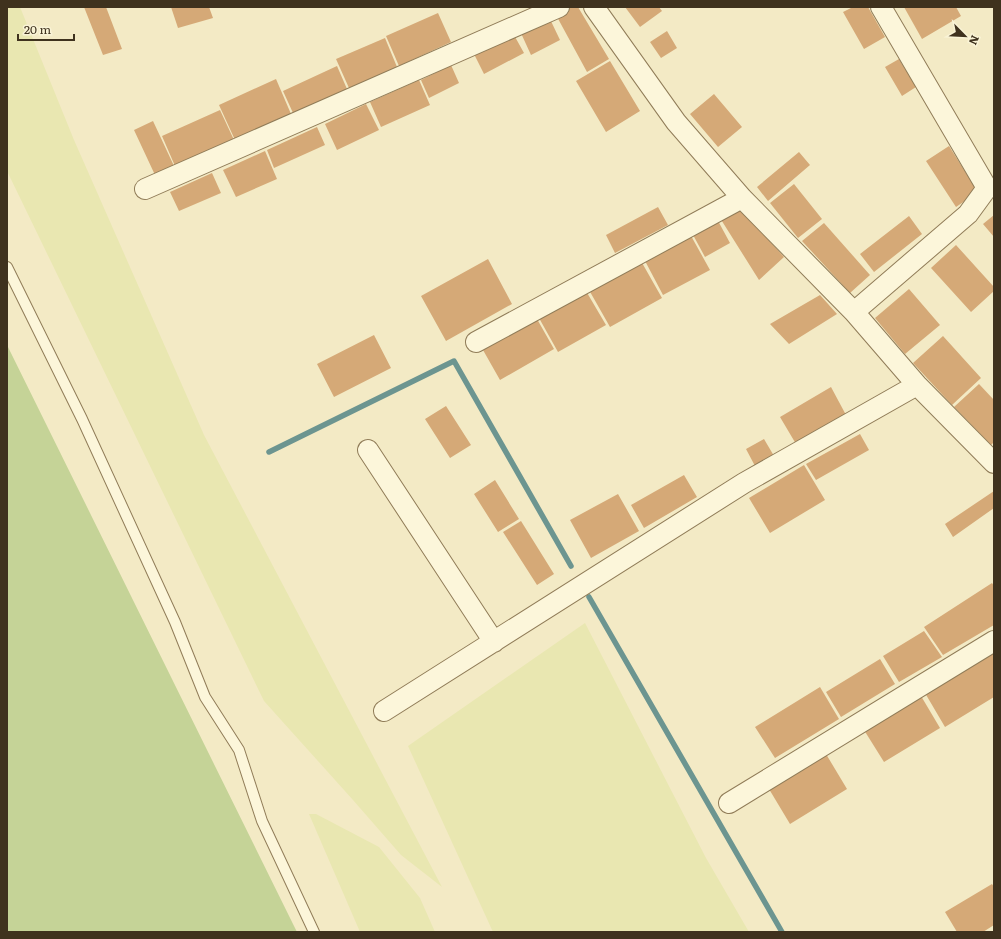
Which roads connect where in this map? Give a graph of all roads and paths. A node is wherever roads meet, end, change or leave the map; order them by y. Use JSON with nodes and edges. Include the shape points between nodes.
{"nodes":[{"id":1,"x":558,"y":7,"type":"edge"},
{"id":2,"x":594,"y":7,"type":"edge"},
{"id":3,"x":882,"y":7,"type":"edge"},
{"id":4,"x":145,"y":189,"type":"dead end"},
{"id":5,"x":990,"y":189,"type":"edge"},
{"id":6,"x":742,"y":198,"type":"junction"},
{"id":7,"x":7,"y":267,"type":"edge"},
{"id":8,"x":854,"y":312,"type":"junction"},
{"id":9,"x":476,"y":342,"type":"dead end"},
{"id":10,"x":917,"y":384,"type":"junction"},
{"id":11,"x":368,"y":450,"type":"dead end"},
{"id":12,"x":994,"y":463,"type":"edge"},
{"id":13,"x":994,"y":641,"type":"edge"},
{"id":14,"x":494,"y":642,"type":"junction"},
{"id":15,"x":384,"y":711,"type":"dead end"},
{"id":16,"x":729,"y":803,"type":"dead end"},
{"id":17,"x":314,"y":932,"type":"edge"}],
"edges":[{"from":1,"to":4,"type":"street"},
{"from":2,"to":6,"type":"street","via":[[676,122]]},
{"from":3,"to":5,"type":"street"},
{"from":5,"to":8,"type":"street","via":[[968,214]]},
{"from":6,"to":8,"type":"street"},
{"from":6,"to":9,"type":"street"},
{"from":7,"to":17,"type":"lane","via":[[82,419],[175,622],[205,697],[239,750],[262,821]]},
{"from":8,"to":10,"type":"street"},
{"from":10,"to":12,"type":"street"},
{"from":10,"to":14,"type":"street","via":[[744,483]]},
{"from":11,"to":14,"type":"street"},
{"from":13,"to":16,"type":"street"},
{"from":14,"to":15,"type":"street"}]}
